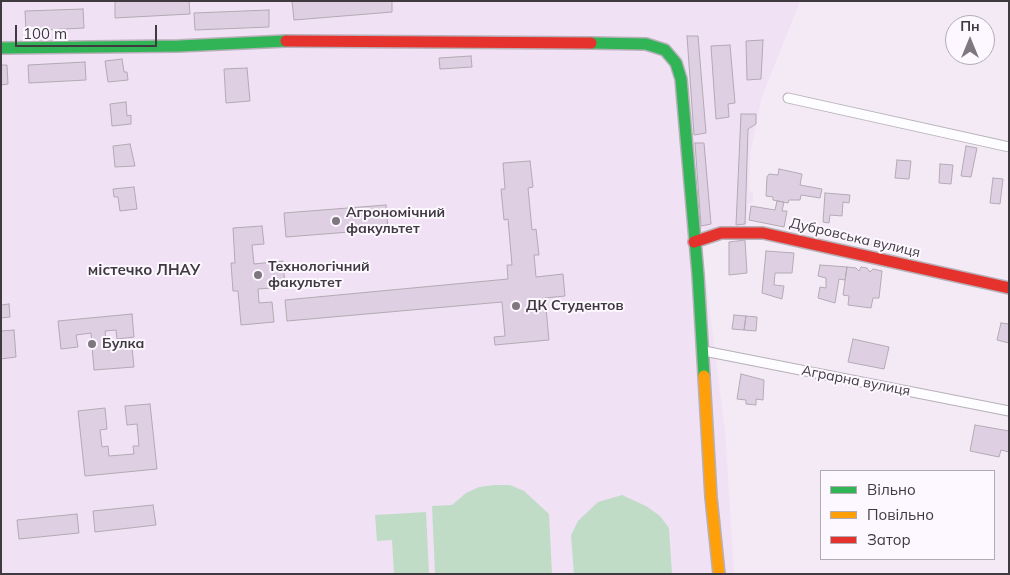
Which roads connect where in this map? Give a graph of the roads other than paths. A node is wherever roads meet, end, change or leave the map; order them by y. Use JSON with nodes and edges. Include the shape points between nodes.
{"nodes":[{"id":1,"x":1,"y":48,"type":"edge"},
{"id":2,"x":788,"y":98,"type":"dead end"},
{"id":3,"x":1009,"y":147,"type":"edge"},
{"id":4,"x":694,"y":242,"type":"junction"},
{"id":5,"x":1009,"y":288,"type":"edge"},
{"id":6,"x":704,"y":351,"type":"junction"},
{"id":7,"x":1009,"y":411,"type":"edge"},
{"id":8,"x":718,"y":574,"type":"edge"}],
"edges":[{"from":1,"to":4,"type":"street","via":[[278,41],[646,44],[665,50],[676,63],[682,79]]},
{"from":2,"to":3,"type":"street"},
{"from":4,"to":5,"type":"street","name":"Дубровська вулиця","via":[[721,233],[764,233]]},
{"from":4,"to":6,"type":"street"},
{"from":6,"to":7,"type":"street","name":"Аграрна вулиця"},
{"from":6,"to":8,"type":"street"}]}
